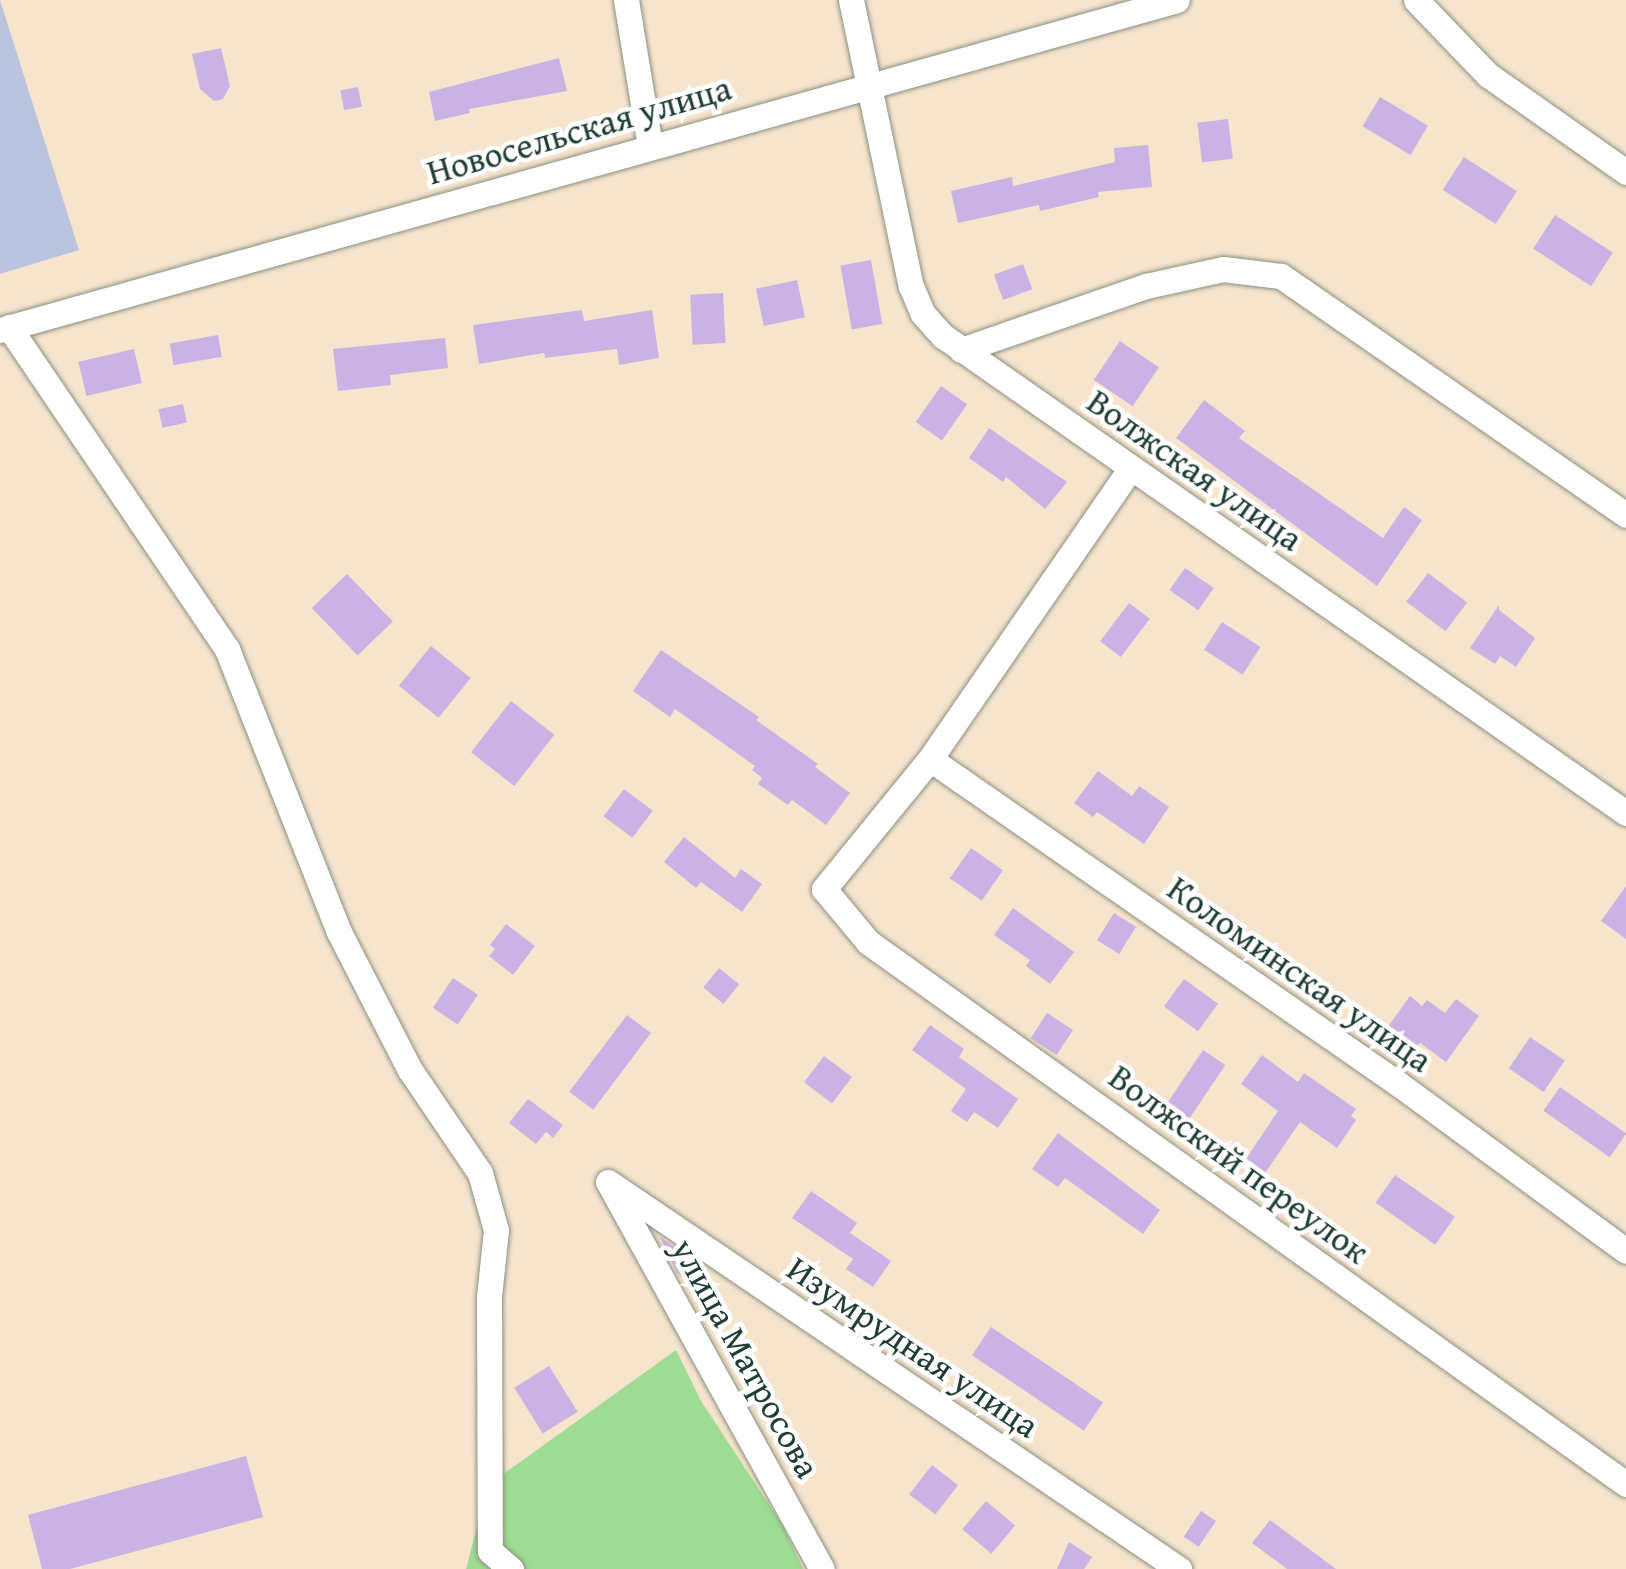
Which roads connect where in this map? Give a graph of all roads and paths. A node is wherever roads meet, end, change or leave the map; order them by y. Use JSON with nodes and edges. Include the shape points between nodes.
{"nodes":[{"id":1,"x":626,"y":0,"type":"edge"},
{"id":2,"x":851,"y":0,"type":"edge"},
{"id":3,"x":1177,"y":0,"type":"edge"},
{"id":4,"x":1416,"y":0,"type":"edge"},
{"id":5,"x":868,"y":86,"type":"junction"},
{"id":6,"x":650,"y":146,"type":"junction"},
{"id":7,"x":1626,"y":172,"type":"edge"},
{"id":8,"x":5,"y":328,"type":"edge"},
{"id":9,"x":961,"y":350,"type":"junction"},
{"id":10,"x":1130,"y":469,"type":"junction"},
{"id":11,"x":1626,"y":515,"type":"edge"},
{"id":12,"x":930,"y":759,"type":"junction"},
{"id":13,"x":1626,"y":813,"type":"edge"},
{"id":14,"x":608,"y":1182,"type":"joint"},
{"id":15,"x":1626,"y":1252,"type":"edge"},
{"id":16,"x":1626,"y":1484,"type":"edge"},
{"id":17,"x":487,"y":1560,"type":"edge"},
{"id":18,"x":511,"y":1569,"type":"edge"},
{"id":19,"x":822,"y":1569,"type":"edge"},
{"id":20,"x":1179,"y":1569,"type":"edge"}],
"edges":[{"from":1,"to":6,"type":"street"},
{"from":2,"to":5,"type":"street","name":"Волжская улица"},
{"from":3,"to":5,"type":"street","name":"Новосельская улица"},
{"from":4,"to":7,"type":"street","via":[[1488,75]]},
{"from":5,"to":6,"type":"street","name":"Новосельская улица"},
{"from":5,"to":9,"type":"street","name":"Волжская улица","via":[[911,286],[923,314]]},
{"from":6,"to":8,"type":"street","name":"Новосельская улица"},
{"from":8,"to":17,"type":"street","via":[[228,649],[339,932],[410,1070],[480,1173],[496,1230]]},
{"from":9,"to":10,"type":"street","name":"Волжская улица"},
{"from":9,"to":11,"type":"street","via":[[1146,286],[1223,269],[1282,276]]},
{"from":10,"to":12,"type":"street"},
{"from":10,"to":13,"type":"street","name":"Волжская улица"},
{"from":12,"to":15,"type":"street","name":"Коломинская улица"},
{"from":12,"to":16,"type":"street","name":"Волжский переулок","via":[[824,889],[868,942]]},
{"from":14,"to":19,"type":"street","name":"улица Матросова"},
{"from":14,"to":20,"type":"street","name":"Изумрудная улица"},
{"from":17,"to":18,"type":"street"}]}
